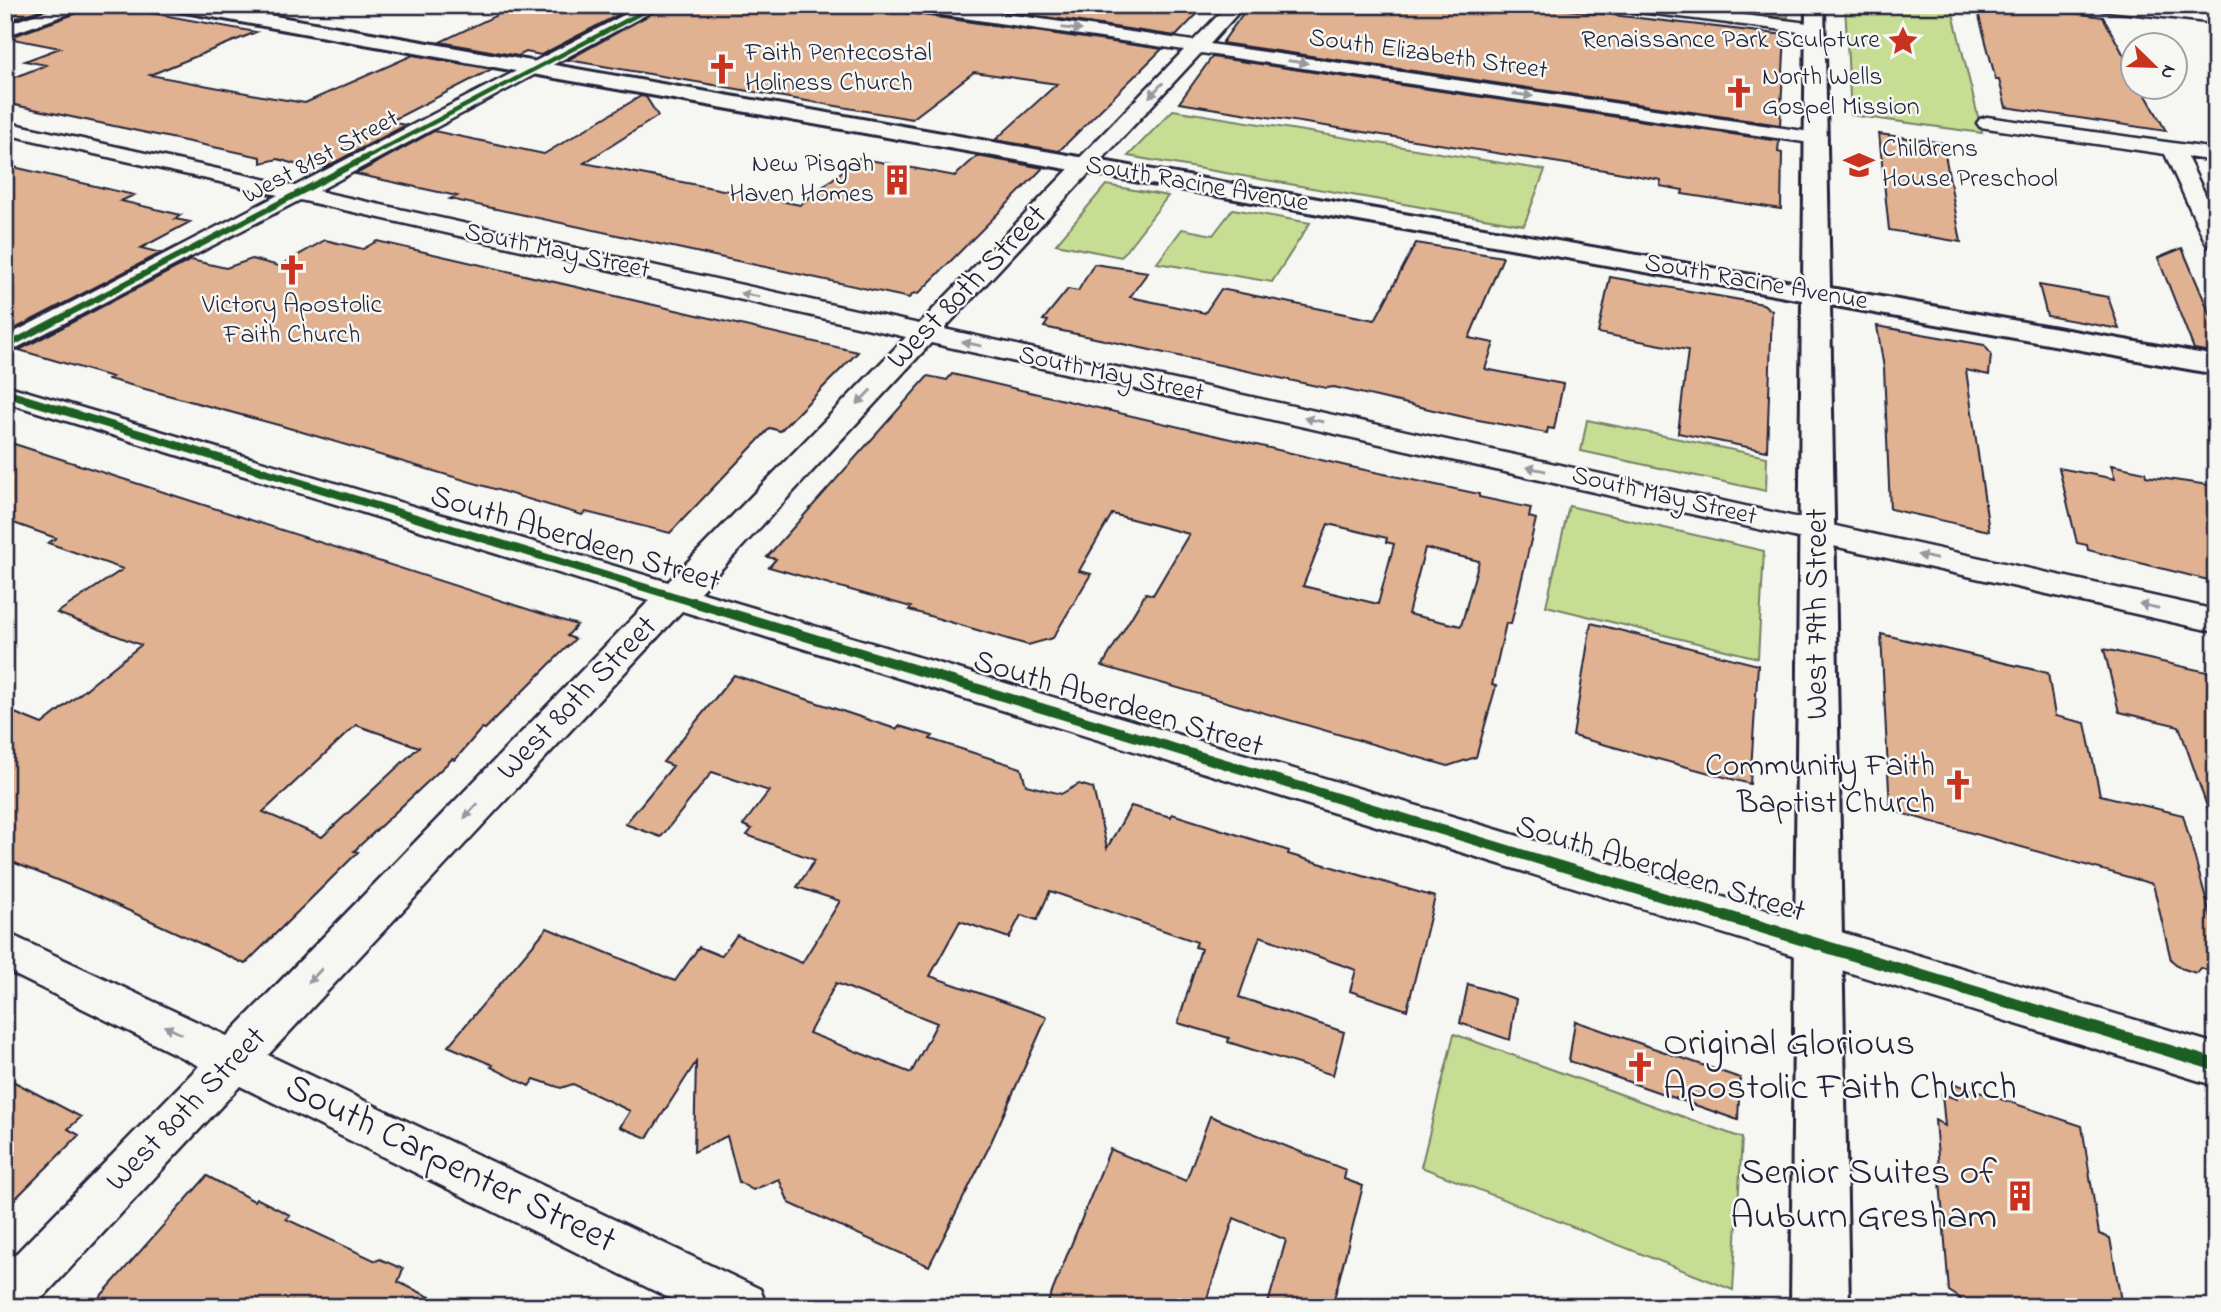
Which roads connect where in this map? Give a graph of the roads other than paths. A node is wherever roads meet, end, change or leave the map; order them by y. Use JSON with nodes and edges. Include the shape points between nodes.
{"nodes":[{"id":1,"x":79,"y":5,"type":"edge"},
{"id":2,"x":178,"y":5,"type":"edge"},
{"id":3,"x":656,"y":5,"type":"edge"},
{"id":4,"x":908,"y":5,"type":"edge"},
{"id":5,"x":1237,"y":5,"type":"edge"},
{"id":6,"x":1623,"y":5,"type":"edge"},
{"id":7,"x":1815,"y":5,"type":"edge"},
{"id":8,"x":2102,"y":5,"type":"edge"},
{"id":9,"x":2216,"y":18,"type":"edge"},
{"id":10,"x":1815,"y":29,"type":"junction"},
{"id":11,"x":5,"y":31,"type":"edge"},
{"id":12,"x":1197,"y":47,"type":"junction"},
{"id":13,"x":536,"y":68,"type":"junction"},
{"id":14,"x":1987,"y":123,"type":"dead end"},
{"id":15,"x":5,"y":128,"type":"edge"},
{"id":16,"x":1816,"y":138,"type":"junction"},
{"id":17,"x":2173,"y":149,"type":"junction"},
{"id":18,"x":2216,"y":155,"type":"edge"},
{"id":19,"x":1085,"y":165,"type":"junction"},
{"id":20,"x":296,"y":194,"type":"junction"},
{"id":21,"x":2216,"y":242,"type":"edge"},
{"id":22,"x":1817,"y":294,"type":"junction"},
{"id":23,"x":925,"y":334,"type":"junction"},
{"id":24,"x":5,"y":347,"type":"edge"},
{"id":25,"x":2216,"y":365,"type":"edge"},
{"id":26,"x":5,"y":393,"type":"edge"},
{"id":27,"x":1818,"y":532,"type":"junction"},
{"id":28,"x":675,"y":596,"type":"junction"},
{"id":29,"x":2216,"y":621,"type":"edge"},
{"id":30,"x":1819,"y":944,"type":"junction"},
{"id":31,"x":5,"y":950,"type":"edge"},
{"id":32,"x":235,"y":1060,"type":"junction"},
{"id":33,"x":2216,"y":1065,"type":"edge"},
{"id":34,"x":5,"y":1301,"type":"edge"},
{"id":35,"x":742,"y":1307,"type":"edge"},
{"id":36,"x":1820,"y":1307,"type":"edge"}],
"edges":[{"from":1,"to":11,"type":"street"},
{"from":2,"to":13,"type":"street","name":"South Racine Avenue"},
{"from":3,"to":13,"type":"street","name":"West 81st Street"},
{"from":4,"to":12,"type":"street","name":"South Elizabeth Street","one_way":true},
{"from":5,"to":12,"type":"street","name":"West 80th Street"},
{"from":6,"to":10,"type":"street"},
{"from":7,"to":10,"type":"street","name":"West 79th Street"},
{"from":8,"to":9,"type":"street"},
{"from":10,"to":16,"type":"street","name":"West 79th Street"},
{"from":12,"to":16,"type":"street","name":"South Elizabeth Street","one_way":true},
{"from":12,"to":19,"type":"street","name":"West 80th Street","one_way":true},
{"from":13,"to":19,"type":"street","name":"South Racine Avenue"},
{"from":13,"to":20,"type":"street","name":"West 81st Street"},
{"from":14,"to":17,"type":"street"},
{"from":15,"to":20,"type":"street","name":"South May Street"},
{"from":16,"to":22,"type":"street","name":"West 79th Street"},
{"from":17,"to":18,"type":"street"},
{"from":17,"to":21,"type":"street"},
{"from":19,"to":22,"type":"street","name":"South Racine Avenue"},
{"from":19,"to":23,"type":"street","name":"West 80th Street"},
{"from":23,"to":20,"type":"street","name":"South May Street","one_way":true},
{"from":20,"to":24,"type":"street","name":"West 81st Street"},
{"from":22,"to":25,"type":"street","name":"South Racine Avenue"},
{"from":22,"to":27,"type":"street","name":"West 79th Street"},
{"from":27,"to":23,"type":"street","name":"South May Street","one_way":true},
{"from":23,"to":28,"type":"street","name":"West 80th Street","one_way":true},
{"from":26,"to":28,"type":"street","name":"South Aberdeen Street"},
{"from":29,"to":27,"type":"street","name":"South May Street","one_way":true},
{"from":27,"to":30,"type":"street","name":"West 79th Street"},
{"from":28,"to":30,"type":"street","name":"South Aberdeen Street"},
{"from":28,"to":32,"type":"street","name":"West 80th Street","one_way":true},
{"from":30,"to":33,"type":"street","name":"South Aberdeen Street"},
{"from":30,"to":36,"type":"street","name":"West 79th Street"},
{"from":32,"to":31,"type":"street","name":"South Carpenter Street","one_way":true},
{"from":32,"to":34,"type":"street","name":"West 80th Street"},
{"from":32,"to":35,"type":"street","name":"South Carpenter Street"}]}
